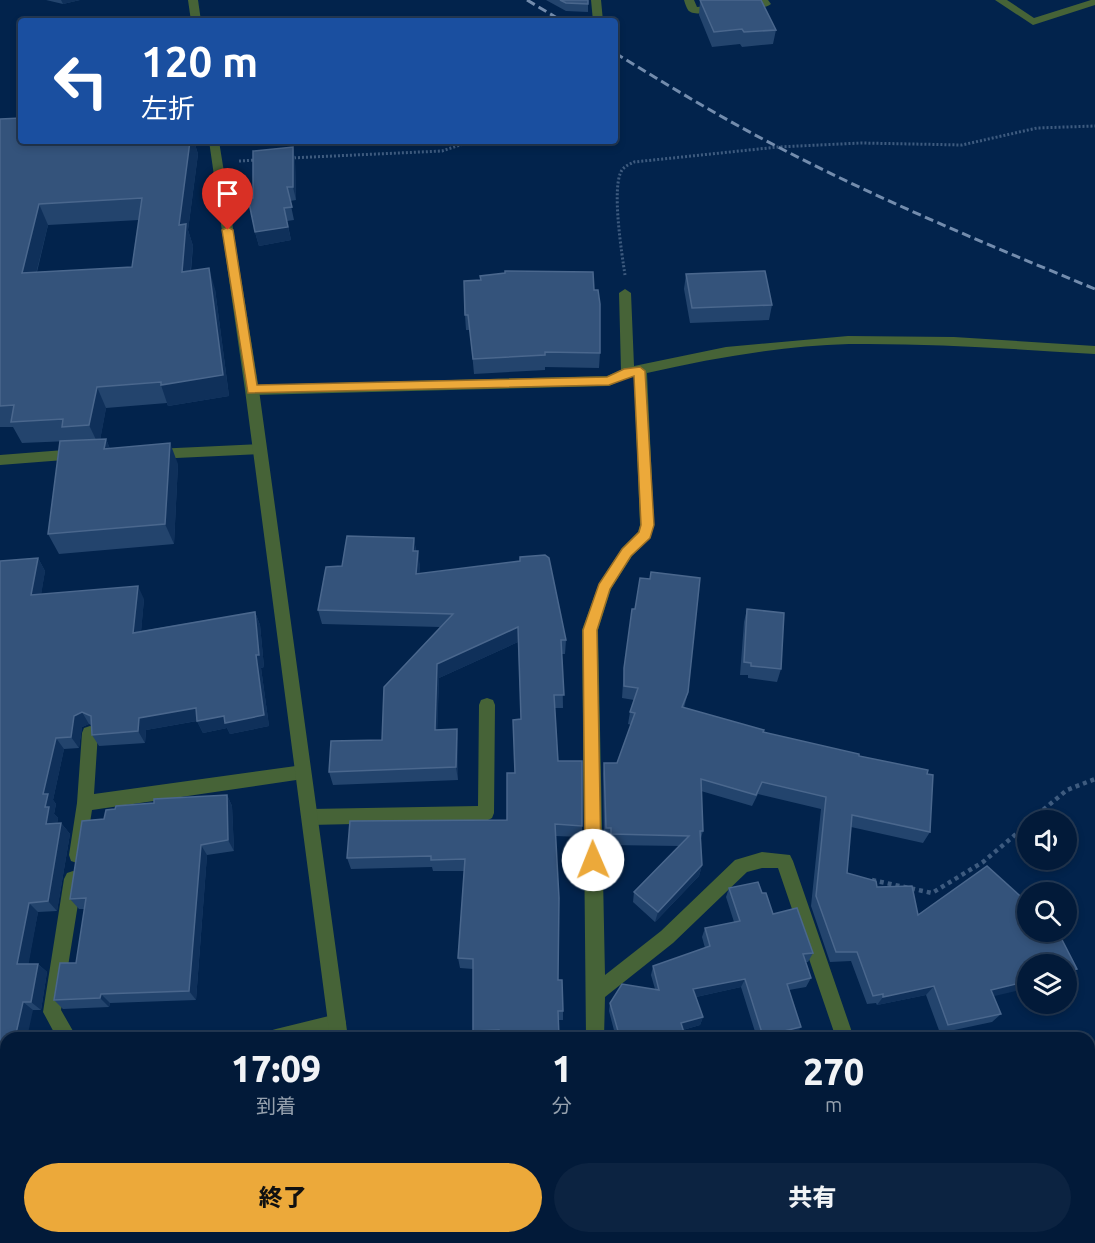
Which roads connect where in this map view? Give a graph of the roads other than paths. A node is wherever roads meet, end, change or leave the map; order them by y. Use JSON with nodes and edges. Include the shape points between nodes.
{"nodes":[{"id":1,"x":193,"y":0,"type":"edge"},
{"id":2,"x":596,"y":0,"type":"edge"},
{"id":3,"x":689,"y":0,"type":"edge"},
{"id":4,"x":763,"y":0,"type":"edge"},
{"id":5,"x":1000,"y":0,"type":"edge"},
{"id":6,"x":1095,"y":2,"type":"edge"},
{"id":7,"x":196,"y":18,"type":"edge"},
{"id":8,"x":598,"y":18,"type":"edge"},
{"id":9,"x":214,"y":144,"type":"edge"},
{"id":10,"x":625,"y":293,"type":"road end"},
{"id":11,"x":1095,"y":350,"type":"edge"},
{"id":12,"x":634,"y":372,"type":"junction"},
{"id":13,"x":252,"y":390,"type":"junction"},
{"id":14,"x":260,"y":449,"type":"junction"},
{"id":15,"x":89,"y":453,"type":"edge"},
{"id":16,"x":146,"y":453,"type":"edge"},
{"id":17,"x":0,"y":460,"type":"edge"},
{"id":18,"x":487,"y":705,"type":"dead end"},
{"id":19,"x":90,"y":733,"type":"edge"},
{"id":20,"x":303,"y":772,"type":"junction"},
{"id":21,"x":85,"y":803,"type":"junction"},
{"id":22,"x":310,"y":817,"type":"junction"},
{"id":23,"x":596,"y":993,"type":"junction"},
{"id":24,"x":338,"y":1031,"type":"edge"},
{"id":25,"x":64,"y":1032,"type":"edge"},
{"id":26,"x":596,"y":1032,"type":"edge"},
{"id":27,"x":843,"y":1032,"type":"edge"}],
"edges":[{"from":1,"to":7,"type":"street"},
{"from":2,"to":8,"type":"street"},
{"from":3,"to":4,"type":"street","via":[[693,10],[766,4]]},
{"from":5,"to":6,"type":"street","via":[[1033,22]]},
{"from":9,"to":13,"type":"street"},
{"from":10,"to":12,"type":"street"},
{"from":11,"to":12,"type":"street","via":[[954,341],[848,340],[726,351]]},
{"from":12,"to":13,"type":"street","via":[[609,381]]},
{"from":12,"to":23,"type":"street","via":[[647,525],[645,534],[627,552],[604,587],[590,630]]},
{"from":13,"to":14,"type":"street"},
{"from":14,"to":16,"type":"street"},
{"from":14,"to":20,"type":"street"},
{"from":15,"to":17,"type":"street"},
{"from":18,"to":22,"type":"street","via":[[486,813]]},
{"from":19,"to":21,"type":"street"},
{"from":20,"to":21,"type":"street"},
{"from":20,"to":22,"type":"street"},
{"from":21,"to":25,"type":"street","via":[[52,1012]]},
{"from":22,"to":24,"type":"street"},
{"from":23,"to":26,"type":"street"},
{"from":23,"to":27,"type":"street","via":[[667,937],[741,866],[764,858],[784,861]]}]}
